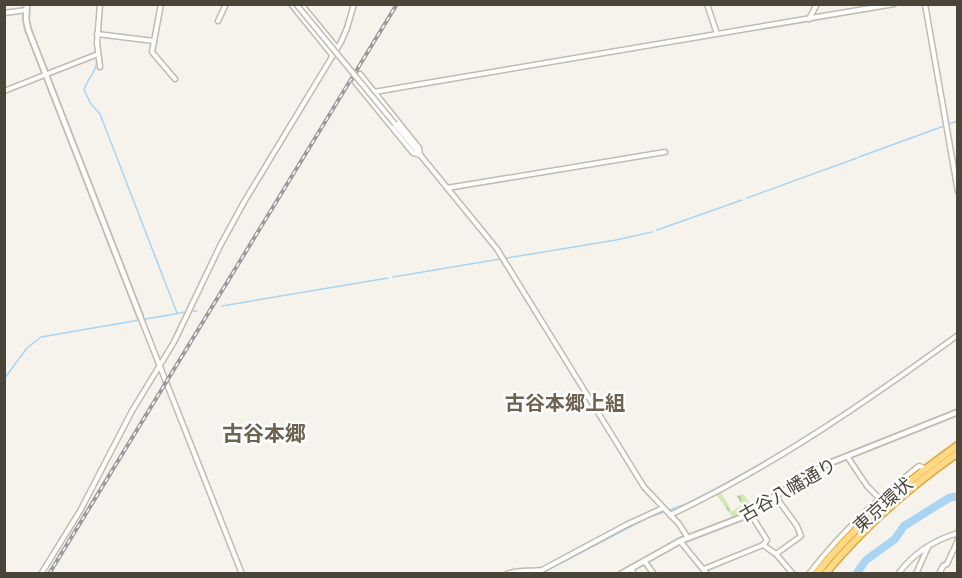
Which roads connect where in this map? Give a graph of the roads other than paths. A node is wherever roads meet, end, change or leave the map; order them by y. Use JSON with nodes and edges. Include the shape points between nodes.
{"nodes":[{"id":1,"x":100,"y":4,"type":"edge"},
{"id":2,"x":161,"y":4,"type":"edge"},
{"id":3,"x":226,"y":4,"type":"edge"},
{"id":4,"x":291,"y":4,"type":"edge"},
{"id":5,"x":296,"y":4,"type":"edge"},
{"id":6,"x":301,"y":4,"type":"edge"},
{"id":7,"x":354,"y":4,"type":"edge"},
{"id":8,"x":707,"y":4,"type":"edge"},
{"id":9,"x":817,"y":4,"type":"edge"},
{"id":10,"x":894,"y":4,"type":"edge"},
{"id":11,"x":925,"y":4,"type":"edge"},
{"id":12,"x":26,"y":7,"type":"edge"},
{"id":13,"x":4,"y":13,"type":"edge"},
{"id":14,"x":809,"y":19,"type":"junction"},
{"id":15,"x":218,"y":21,"type":"dead end"},
{"id":16,"x":98,"y":34,"type":"junction"},
{"id":17,"x":717,"y":34,"type":"junction"},
{"id":18,"x":154,"y":41,"type":"junction"},
{"id":19,"x":337,"y":48,"type":"junction"},
{"id":20,"x":98,"y":54,"type":"junction"},
{"id":21,"x":333,"y":56,"type":"junction"},
{"id":22,"x":100,"y":67,"type":"dead end"},
{"id":23,"x":46,"y":74,"type":"junction"},
{"id":24,"x":360,"y":74,"type":"dead end"},
{"id":25,"x":175,"y":79,"type":"dead end"},
{"id":26,"x":355,"y":82,"type":"dead end"},
{"id":27,"x":4,"y":91,"type":"edge"},
{"id":28,"x":374,"y":92,"type":"junction"},
{"id":29,"x":665,"y":152,"type":"dead end"},
{"id":30,"x":420,"y":155,"type":"junction"},
{"id":31,"x":447,"y":188,"type":"junction"},
{"id":32,"x":957,"y":192,"type":"edge"},
{"id":33,"x":140,"y":316,"type":"joint"},
{"id":34,"x":957,"y":335,"type":"edge"},
{"id":35,"x":159,"y":365,"type":"junction"},
{"id":36,"x":957,"y":412,"type":"edge"},
{"id":37,"x":957,"y":445,"type":"edge"},
{"id":38,"x":957,"y":453,"type":"edge"},
{"id":39,"x":847,"y":456,"type":"junction"},
{"id":40,"x":925,"y":468,"type":"junction"},
{"id":41,"x":776,"y":496,"type":"junction"},
{"id":42,"x":879,"y":498,"type":"junction"},
{"id":43,"x":890,"y":501,"type":"junction"},
{"id":44,"x":663,"y":508,"type":"junction"},
{"id":45,"x":750,"y":513,"type":"junction"},
{"id":46,"x":670,"y":515,"type":"junction"},
{"id":47,"x":957,"y":533,"type":"edge"},
{"id":48,"x":688,"y":538,"type":"junction"},
{"id":49,"x":957,"y":540,"type":"edge"},
{"id":50,"x":680,"y":541,"type":"junction"},
{"id":51,"x":763,"y":545,"type":"junction"},
{"id":52,"x":928,"y":546,"type":"junction"},
{"id":53,"x":776,"y":554,"type":"junction"},
{"id":54,"x":644,"y":561,"type":"junction"},
{"id":55,"x":631,"y":568,"type":"junction"},
{"id":56,"x":543,"y":572,"type":"edge"},
{"id":57,"x":705,"y":572,"type":"edge"},
{"id":58,"x":41,"y":573,"type":"edge"},
{"id":59,"x":242,"y":573,"type":"edge"},
{"id":60,"x":507,"y":573,"type":"edge"},
{"id":61,"x":621,"y":573,"type":"edge"},
{"id":62,"x":634,"y":573,"type":"edge"},
{"id":63,"x":654,"y":573,"type":"edge"},
{"id":64,"x":793,"y":573,"type":"edge"},
{"id":65,"x":809,"y":573,"type":"edge"},
{"id":66,"x":816,"y":573,"type":"edge"},
{"id":67,"x":825,"y":573,"type":"edge"},
{"id":68,"x":898,"y":573,"type":"edge"},
{"id":69,"x":916,"y":573,"type":"edge"},
{"id":70,"x":939,"y":573,"type":"edge"}],
"edges":[{"from":1,"to":16,"type":"street"},
{"from":2,"to":18,"type":"street"},
{"from":3,"to":15,"type":"street"},
{"from":4,"to":21,"type":"street"},
{"from":5,"to":30,"type":"street","bridge":true},
{"from":6,"to":19,"type":"street"},
{"from":7,"to":19,"type":"street"},
{"from":8,"to":17,"type":"street"},
{"from":9,"to":14,"type":"street"},
{"from":10,"to":14,"type":"street"},
{"from":11,"to":32,"type":"street"},
{"from":12,"to":13,"type":"street"},
{"from":12,"to":23,"type":"street","via":[[28,29]]},
{"from":14,"to":17,"type":"street"},
{"from":16,"to":18,"type":"street"},
{"from":16,"to":20,"type":"street"},
{"from":17,"to":28,"type":"street"},
{"from":18,"to":25,"type":"street","via":[[152,52]]},
{"from":19,"to":21,"type":"street"},
{"from":20,"to":22,"type":"street"},
{"from":20,"to":23,"type":"street"},
{"from":21,"to":35,"type":"street","via":[[244,202]]},
{"from":23,"to":27,"type":"street"},
{"from":23,"to":33,"type":"street"},
{"from":24,"to":28,"type":"street"},
{"from":26,"to":30,"type":"street","via":[[413,153]]},
{"from":28,"to":30,"type":"street","via":[[419,148]]},
{"from":29,"to":31,"type":"street"},
{"from":30,"to":31,"type":"street"},
{"from":31,"to":44,"type":"street","via":[[496,249],[644,487]]},
{"from":33,"to":35,"type":"street"},
{"from":34,"to":46,"type":"street","via":[[788,451]]},
{"from":35,"to":58,"type":"street","via":[[80,511]]},
{"from":35,"to":59,"type":"street"},
{"from":36,"to":39,"type":"street","name":"古谷八幡通り"},
{"from":37,"to":40,"type":"highway","name":"東京環状"},
{"from":38,"to":43,"type":"highway","name":"東京環状"},
{"from":39,"to":41,"type":"street","name":"古谷八幡通り"},
{"from":39,"to":42,"type":"street"},
{"from":40,"to":42,"type":"street","via":[[919,466]]},
{"from":40,"to":43,"type":"highway","name":"東京環状"},
{"from":41,"to":45,"type":"street","name":"古谷八幡通り"},
{"from":41,"to":53,"type":"street","via":[[801,536]]},
{"from":42,"to":65,"type":"street"},
{"from":43,"to":66,"type":"highway","name":"東京環状","via":[[859,525]]},
{"from":43,"to":67,"type":"highway","name":"東京環状"},
{"from":44,"to":46,"type":"street"},
{"from":44,"to":56,"type":"street"},
{"from":45,"to":48,"type":"street","name":"古谷八幡通り"},
{"from":45,"to":51,"type":"street","via":[[767,540]]},
{"from":46,"to":48,"type":"street"},
{"from":47,"to":52,"type":"street"},
{"from":48,"to":50,"type":"street","name":"古谷八幡通り"},
{"from":49,"to":70,"type":"street"},
{"from":50,"to":54,"type":"street","name":"古谷八幡通り"},
{"from":50,"to":57,"type":"street"},
{"from":51,"to":53,"type":"street"},
{"from":51,"to":57,"type":"street"},
{"from":52,"to":68,"type":"street"},
{"from":52,"to":69,"type":"street"},
{"from":53,"to":64,"type":"street"},
{"from":54,"to":55,"type":"street","name":"古谷八幡通り"},
{"from":54,"to":63,"type":"street"},
{"from":55,"to":61,"type":"street","name":"古谷八幡通り"},
{"from":55,"to":62,"type":"street"},
{"from":56,"to":60,"type":"street"}]}
